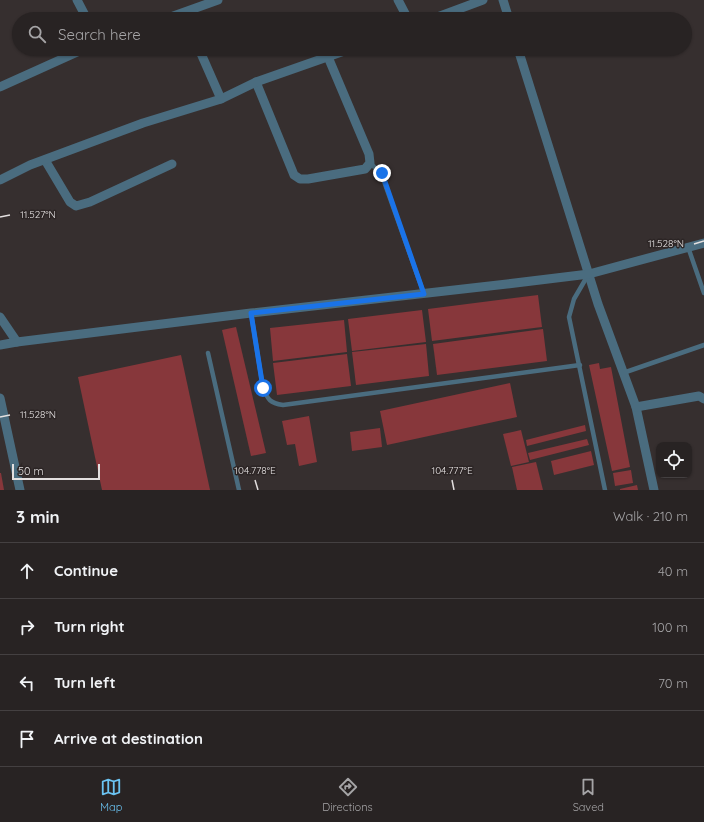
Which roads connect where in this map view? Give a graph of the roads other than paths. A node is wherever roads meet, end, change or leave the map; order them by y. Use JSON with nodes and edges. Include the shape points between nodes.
{"nodes":[{"id":1,"x":77,"y":0,"type":"edge"},
{"id":2,"x":218,"y":0,"type":"edge"},
{"id":3,"x":398,"y":0,"type":"edge"},
{"id":4,"x":483,"y":0,"type":"edge"},
{"id":5,"x":503,"y":0,"type":"edge"},
{"id":6,"x":83,"y":12,"type":"edge"},
{"id":7,"x":192,"y":12,"type":"edge"},
{"id":8,"x":404,"y":12,"type":"edge"},
{"id":9,"x":451,"y":12,"type":"edge"},
{"id":10,"x":507,"y":12,"type":"edge"},
{"id":11,"x":68,"y":56,"type":"edge"},
{"id":12,"x":202,"y":56,"type":"edge"},
{"id":13,"x":520,"y":56,"type":"edge"},
{"id":14,"x":328,"y":57,"type":"joint"},
{"id":15,"x":256,"y":82,"type":"junction"},
{"id":16,"x":0,"y":86,"type":"edge"},
{"id":17,"x":221,"y":98,"type":"junction"},
{"id":18,"x":45,"y":160,"type":"junction"},
{"id":19,"x":370,"y":163,"type":"junction"},
{"id":20,"x":172,"y":164,"type":"dead end"},
{"id":21,"x":0,"y":180,"type":"edge"},
{"id":22,"x":704,"y":243,"type":"edge"},
{"id":23,"x":688,"y":247,"type":"junction"},
{"id":24,"x":588,"y":274,"type":"junction"},
{"id":25,"x":704,"y":293,"type":"edge"},
{"id":26,"x":424,"y":294,"type":"junction"},
{"id":27,"x":251,"y":313,"type":"junction"},
{"id":28,"x":0,"y":317,"type":"edge"},
{"id":29,"x":17,"y":342,"type":"junction"},
{"id":30,"x":0,"y":345,"type":"edge"},
{"id":31,"x":704,"y":345,"type":"edge"},
{"id":32,"x":208,"y":354,"type":"dead end"},
{"id":33,"x":580,"y":365,"type":"junction"},
{"id":34,"x":623,"y":373,"type":"junction"},
{"id":35,"x":0,"y":398,"type":"edge"},
{"id":36,"x":704,"y":399,"type":"edge"},
{"id":37,"x":636,"y":407,"type":"junction"},
{"id":38,"x":4,"y":433,"type":"edge"},
{"id":39,"x":20,"y":490,"type":"edge"},
{"id":40,"x":239,"y":490,"type":"edge"},
{"id":41,"x":605,"y":490,"type":"edge"},
{"id":42,"x":654,"y":490,"type":"edge"}],
"edges":[{"from":1,"to":6,"type":"street"},
{"from":2,"to":7,"type":"street"},
{"from":3,"to":8,"type":"street"},
{"from":4,"to":9,"type":"street"},
{"from":5,"to":10,"type":"street"},
{"from":11,"to":16,"type":"street"},
{"from":12,"to":17,"type":"street"},
{"from":13,"to":24,"type":"street"},
{"from":14,"to":15,"type":"street"},
{"from":14,"to":19,"type":"street"},
{"from":15,"to":17,"type":"street"},
{"from":15,"to":19,"type":"street","via":[[294,174],[300,179],[365,169]]},
{"from":17,"to":18,"type":"street","via":[[143,123]]},
{"from":18,"to":20,"type":"street","via":[[70,202],[76,206]]},
{"from":18,"to":21,"type":"street"},
{"from":19,"to":26,"type":"lane","via":[[382,173]]},
{"from":22,"to":23,"type":"street"},
{"from":23,"to":24,"type":"street"},
{"from":23,"to":25,"type":"lane"},
{"from":24,"to":26,"type":"street"},
{"from":24,"to":33,"type":"lane","via":[[574,299],[569,317]]},
{"from":24,"to":34,"type":"street"},
{"from":26,"to":27,"type":"street"},
{"from":27,"to":29,"type":"street"},
{"from":27,"to":33,"type":"lane","via":[[263,388],[268,399],[275,404],[283,405]]},
{"from":28,"to":29,"type":"street"},
{"from":29,"to":30,"type":"street"},
{"from":31,"to":34,"type":"lane"},
{"from":32,"to":40,"type":"lane"},
{"from":33,"to":41,"type":"lane"},
{"from":34,"to":37,"type":"street"},
{"from":35,"to":38,"type":"street"},
{"from":36,"to":37,"type":"street","via":[[699,396]]},
{"from":37,"to":42,"type":"street"},
{"from":38,"to":39,"type":"street"}]}
